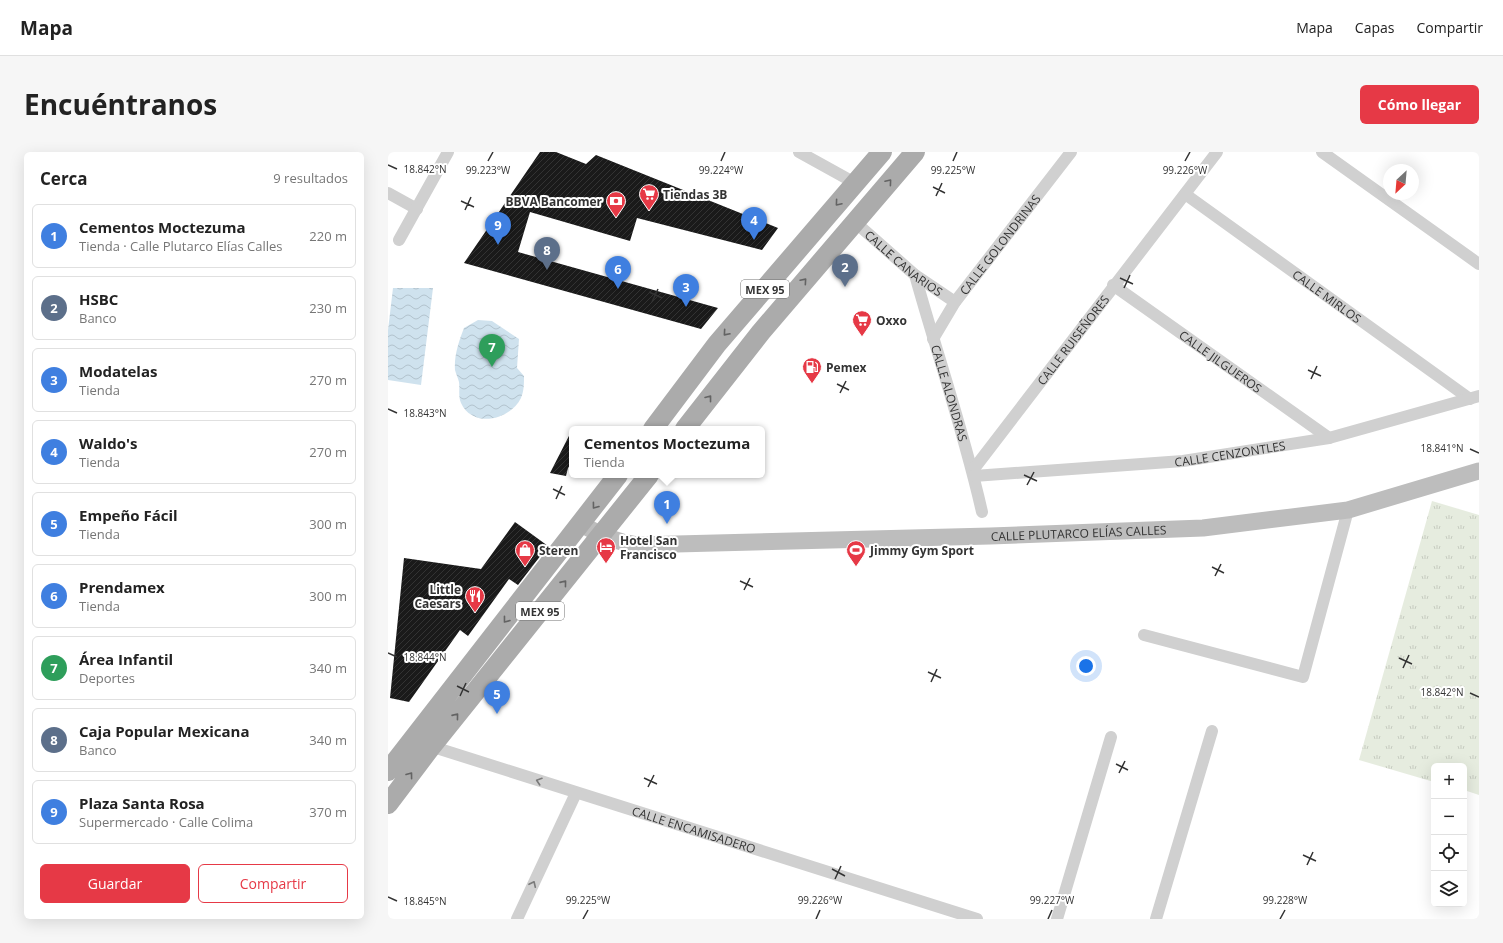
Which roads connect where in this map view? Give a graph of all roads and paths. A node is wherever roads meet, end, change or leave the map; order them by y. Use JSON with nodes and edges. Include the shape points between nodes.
{"nodes":[{"id":1,"x":448,"y":152,"type":"edge"},
{"id":2,"x":799,"y":152,"type":"edge"},
{"id":3,"x":882,"y":152,"type":"edge"},
{"id":4,"x":914,"y":152,"type":"edge"},
{"id":5,"x":1071,"y":152,"type":"edge"},
{"id":6,"x":1217,"y":152,"type":"edge"},
{"id":7,"x":1322,"y":152,"type":"edge"},
{"id":8,"x":855,"y":183,"type":"junction"},
{"id":9,"x":388,"y":193,"type":"edge"},
{"id":10,"x":1185,"y":194,"type":"junction"},
{"id":11,"x":417,"y":210,"type":"junction"},
{"id":12,"x":855,"y":222,"type":"junction"},
{"id":13,"x":399,"y":240,"type":"dead end"},
{"id":14,"x":1479,"y":264,"type":"edge"},
{"id":15,"x":915,"y":274,"type":"junction"},
{"id":16,"x":1113,"y":284,"type":"junction"},
{"id":17,"x":954,"y":302,"type":"junction"},
{"id":18,"x":740,"y":317,"type":"junction"},
{"id":19,"x":761,"y":332,"type":"junction"},
{"id":20,"x":933,"y":339,"type":"junction"},
{"id":21,"x":1474,"y":398,"type":"edge"},
{"id":22,"x":655,"y":426,"type":"edge"},
{"id":23,"x":687,"y":426,"type":"edge"},
{"id":24,"x":1329,"y":438,"type":"junction"},
{"id":25,"x":1479,"y":471,"type":"edge"},
{"id":26,"x":973,"y":473,"type":"junction"},
{"id":27,"x":616,"y":478,"type":"edge"},
{"id":28,"x":647,"y":478,"type":"edge"},
{"id":29,"x":1348,"y":510,"type":"junction"},
{"id":30,"x":982,"y":512,"type":"dead end"},
{"id":31,"x":581,"y":524,"type":"junction"},
{"id":32,"x":601,"y":536,"type":"junction"},
{"id":33,"x":1144,"y":635,"type":"dead end"},
{"id":34,"x":1212,"y":731,"type":"dead end"},
{"id":35,"x":1111,"y":737,"type":"dead end"},
{"id":36,"x":412,"y":740,"type":"junction"},
{"id":37,"x":431,"y":747,"type":"junction"},
{"id":38,"x":388,"y":771,"type":"edge"},
{"id":39,"x":576,"y":793,"type":"junction"},
{"id":40,"x":388,"y":804,"type":"edge"},
{"id":41,"x":517,"y":919,"type":"edge"},
{"id":42,"x":977,"y":919,"type":"edge"},
{"id":43,"x":1057,"y":919,"type":"edge"},
{"id":44,"x":1156,"y":919,"type":"edge"}],
"edges":[{"from":1,"to":11,"type":"street"},
{"from":2,"to":8,"type":"street"},
{"from":3,"to":8,"type":"main road","number":"MEX 95"},
{"from":12,"to":4,"type":"main road","number":"MEX 95","one_way":true},
{"from":5,"to":17,"type":"street","name":"CALLE GOLONDRINAS"},
{"from":6,"to":10,"type":"street","name":"CALLE RUISEÑORES"},
{"from":7,"to":14,"type":"street"},
{"from":8,"to":18,"type":"main road","number":"MEX 95","one_way":true},
{"from":9,"to":11,"type":"street"},
{"from":10,"to":16,"type":"street","name":"CALLE RUISEÑORES"},
{"from":10,"to":21,"type":"street","name":"CALLE MIRLOS"},
{"from":11,"to":13,"type":"street"},
{"from":12,"to":15,"type":"street","name":"CALLE CANARIOS"},
{"from":19,"to":12,"type":"main road","number":"MEX 95","one_way":true},
{"from":15,"to":17,"type":"street","name":"CALLE CANARIOS"},
{"from":15,"to":20,"type":"street","name":"CALLE ALONDRAS"},
{"from":16,"to":24,"type":"street","name":"CALLE JILGUEROS"},
{"from":16,"to":26,"type":"street","name":"CALLE RUISEÑORES"},
{"from":17,"to":20,"type":"street","name":"CALLE GOLONDRINAS"},
{"from":18,"to":19,"type":"main road"},
{"from":18,"to":22,"type":"main road","number":"MEX 95","one_way":true},
{"from":23,"to":19,"type":"main road","number":"MEX 95","one_way":true},
{"from":20,"to":26,"type":"street","name":"CALLE ALONDRAS"},
{"from":21,"to":24,"type":"street","name":"CALLE CENZONTLES"},
{"from":24,"to":26,"type":"street","name":"CALLE CENZONTLES","via":[[1183,461]]},
{"from":25,"to":29,"type":"street","name":"CALLE PLUTARCO ELÍAS CALLES"},
{"from":26,"to":30,"type":"street","name":"CALLE ALONDRAS"},
{"from":27,"to":31,"type":"main road","number":"MEX 95","one_way":true},
{"from":28,"to":32,"type":"main road","number":"MEX 95"},
{"from":29,"to":32,"type":"street","name":"CALLE PLUTARCO ELÍAS CALLES","via":[[1202,528],[990,536],[637,545]]},
{"from":29,"to":33,"type":"street","via":[[1304,677]]},
{"from":31,"to":32,"type":"street","name":"CALLE PLUTARCO ELÍAS CALLES"},
{"from":31,"to":36,"type":"main road","number":"MEX 95","one_way":true},
{"from":37,"to":32,"type":"main road","number":"MEX 95","one_way":true},
{"from":34,"to":44,"type":"street"},
{"from":35,"to":43,"type":"street"},
{"from":36,"to":37,"type":"street","name":"CALLE ENCAMISADERO"},
{"from":36,"to":38,"type":"main road","number":"MEX 95"},
{"from":39,"to":37,"type":"street","name":"CALLE ENCAMISADERO","one_way":true},
{"from":40,"to":37,"type":"main road","number":"MEX 95","one_way":true},
{"from":41,"to":39,"type":"street","one_way":true},
{"from":39,"to":42,"type":"street","name":"CALLE ENCAMISADERO"}]}
